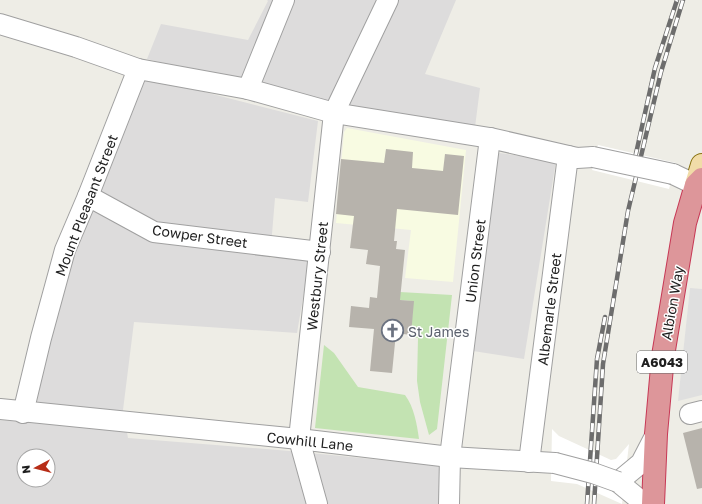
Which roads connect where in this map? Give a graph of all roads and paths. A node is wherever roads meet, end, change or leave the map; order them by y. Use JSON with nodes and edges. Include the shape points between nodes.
{"nodes":[{"id":1,"x":284,"y":0,"type":"edge"},
{"id":2,"x":388,"y":0,"type":"edge"},
{"id":3,"x":0,"y":24,"type":"edge"},
{"id":4,"x":138,"y":69,"type":"junction"},
{"id":5,"x":248,"y":89,"type":"junction"},
{"id":6,"x":334,"y":113,"type":"junction"},
{"id":7,"x":490,"y":138,"type":"junction"},
{"id":8,"x":568,"y":156,"type":"junction"},
{"id":9,"x":700,"y":176,"type":"edge"},
{"id":10,"x":88,"y":196,"type":"junction"},
{"id":11,"x":320,"y":252,"type":"junction"},
{"id":12,"x":0,"y":410,"type":"edge"},
{"id":13,"x":23,"y":413,"type":"junction"},
{"id":14,"x":656,"y":434,"type":"junction"},
{"id":15,"x":299,"y":440,"type":"junction"},
{"id":16,"x":450,"y":457,"type":"junction"},
{"id":17,"x":529,"y":462,"type":"junction"},
{"id":18,"x":618,"y":482,"type":"junction"},
{"id":19,"x":317,"y":504,"type":"edge"},
{"id":20,"x":449,"y":504,"type":"edge"},
{"id":21,"x":642,"y":504,"type":"edge"},
{"id":22,"x":653,"y":504,"type":"edge"}],
"edges":[{"from":1,"to":5,"type":"street"},
{"from":2,"to":6,"type":"street","name":"Westbury Street"},
{"from":3,"to":4,"type":"street"},
{"from":4,"to":5,"type":"street"},
{"from":4,"to":10,"type":"street","name":"Mount Pleasant Street"},
{"from":5,"to":6,"type":"street"},
{"from":6,"to":7,"type":"street"},
{"from":6,"to":11,"type":"street","name":"Westbury Street"},
{"from":7,"to":8,"type":"street"},
{"from":7,"to":16,"type":"street","name":"Union Street"},
{"from":8,"to":9,"type":"street","bridge":true,"via":[[593,157],[674,174]]},
{"from":8,"to":17,"type":"street","name":"Albemarle Street"},
{"from":9,"to":14,"type":"highway","name":"Albion Way","number":"A6043","via":[[685,222],[664,348]]},
{"from":10,"to":11,"type":"street","name":"Cowper Street","via":[[154,232]]},
{"from":10,"to":13,"type":"street","name":"Mount Pleasant Street","via":[[65,250]]},
{"from":11,"to":15,"type":"street","name":"Westbury Street"},
{"from":12,"to":13,"type":"street","name":"Cowhill Lane"},
{"from":13,"to":15,"type":"street","name":"Cowhill Lane"},
{"from":14,"to":18,"type":"street","via":[[641,463]]},
{"from":14,"to":22,"type":"highway","name":"Albion Way","number":"A6043"},
{"from":15,"to":16,"type":"street","name":"Cowhill Lane"},
{"from":15,"to":19,"type":"street"},
{"from":16,"to":17,"type":"street","name":"Cowhill Lane"},
{"from":16,"to":20,"type":"street","name":"Union Street"},
{"from":17,"to":18,"type":"street","name":"Cowhill Lane","bridge":true,"via":[[555,463]]},
{"from":18,"to":21,"type":"street","name":"Cowhill Lane"}]}
